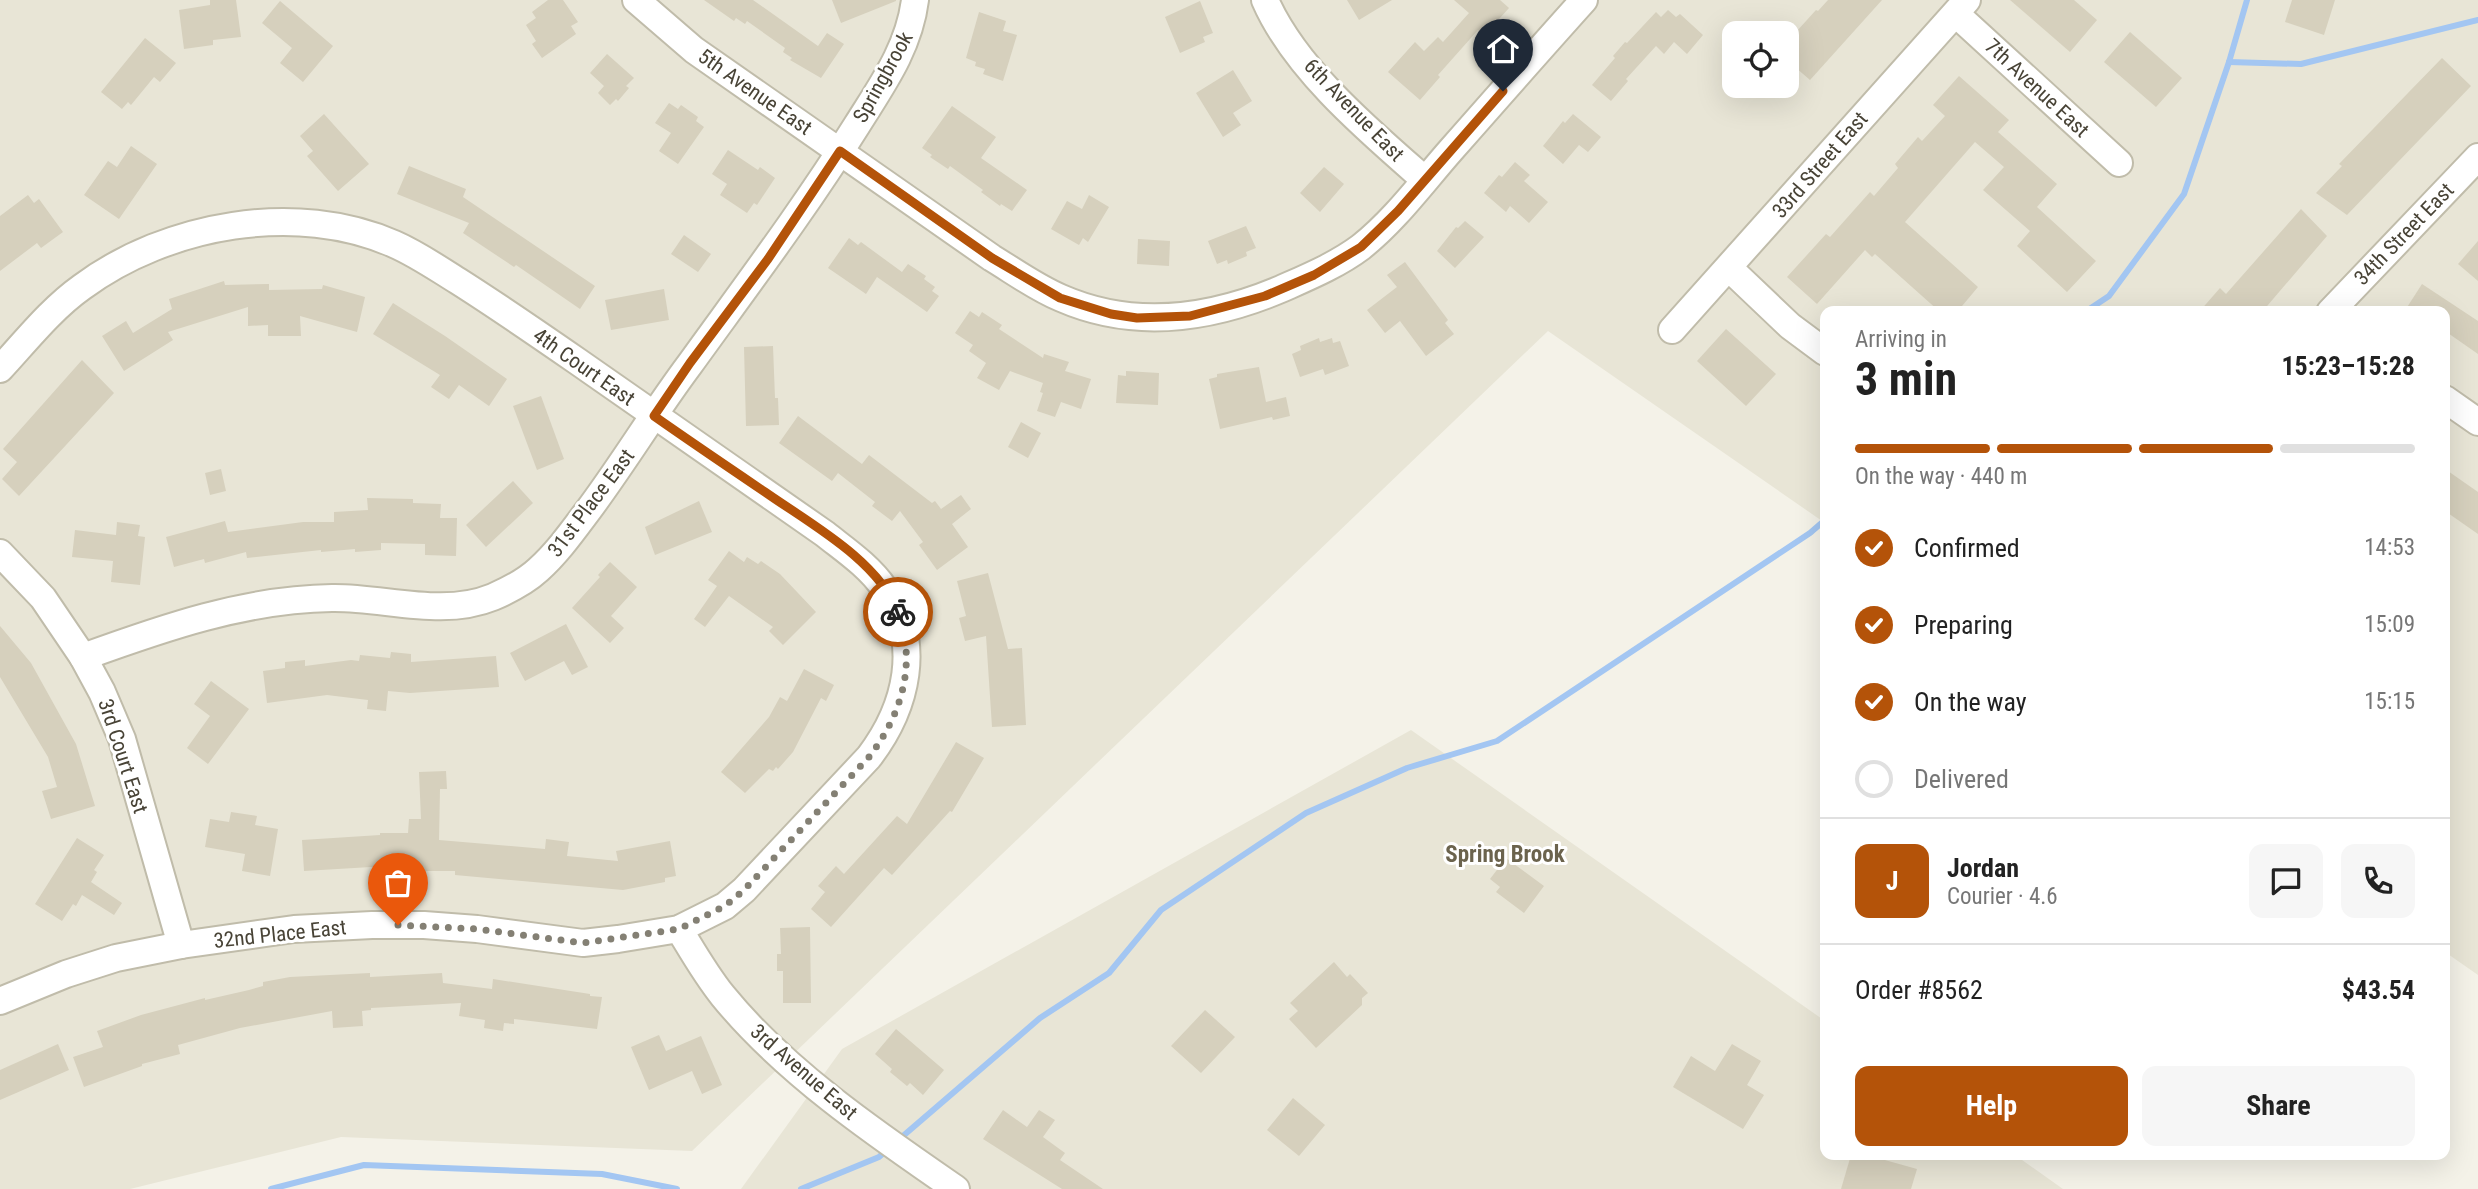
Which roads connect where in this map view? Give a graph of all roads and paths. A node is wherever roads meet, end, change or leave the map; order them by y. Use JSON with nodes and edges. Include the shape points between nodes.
{"nodes":[{"id":1,"x":636,"y":0,"type":"edge"},
{"id":2,"x":915,"y":0,"type":"edge"},
{"id":3,"x":1265,"y":0,"type":"edge"},
{"id":4,"x":1584,"y":0,"type":"edge"},
{"id":5,"x":1962,"y":7,"type":"edge"},
{"id":6,"x":840,"y":151,"type":"junction"},
{"id":7,"x":2478,"y":157,"type":"edge"},
{"id":8,"x":2119,"y":163,"type":"dead end"},
{"id":9,"x":1425,"y":180,"type":"junction"},
{"id":10,"x":1729,"y":268,"type":"junction"},
{"id":11,"x":2336,"y":306,"type":"edge"},
{"id":12,"x":1672,"y":330,"type":"dead end"},
{"id":13,"x":1820,"y":348,"type":"edge"},
{"id":14,"x":0,"y":369,"type":"edge"},
{"id":15,"x":2450,"y":403,"type":"edge"},
{"id":16,"x":654,"y":416,"type":"junction"},
{"id":17,"x":2478,"y":422,"type":"edge"},
{"id":18,"x":0,"y":553,"type":"edge"},
{"id":19,"x":906,"y":633,"type":"joint"},
{"id":20,"x":83,"y":657,"type":"junction"},
{"id":21,"x":679,"y":929,"type":"junction"},
{"id":22,"x":181,"y":945,"type":"junction"},
{"id":23,"x":0,"y":1002,"type":"edge"},
{"id":24,"x":956,"y":1189,"type":"edge"}],
"edges":[{"from":1,"to":6,"type":"street","name":"5th Avenue East","via":[[694,50]]},
{"from":2,"to":6,"type":"street","name":"Springbrook","via":[[902,50]]},
{"from":3,"to":9,"type":"street","name":"6th Avenue East","via":[[1316,78]]},
{"from":4,"to":9,"type":"street","name":"5th Avenue East"},
{"from":5,"to":8,"type":"street","name":"7th Avenue East"},
{"from":5,"to":10,"type":"street","name":"33rd Street East"},
{"from":6,"to":9,"type":"street","name":"5th Avenue East","via":[[1016,273],[1060,298],[1111,314],[1163,318],[1215,311],[1314,275],[1361,247]]},
{"from":6,"to":16,"type":"street","name":"31st Place East"},
{"from":7,"to":11,"type":"street","name":"34th Street East"},
{"from":10,"to":12,"type":"street","name":"33rd Street East"},
{"from":10,"to":13,"type":"street"},
{"from":14,"to":16,"type":"street","name":"4th Court East","via":[[60,305],[125,260],[175,240],[242,224],[317,223],[355,231],[416,255],[504,310]]},
{"from":15,"to":17,"type":"street"},
{"from":16,"to":19,"type":"street","name":"4th Court East","via":[[865,566],[897,608]]},
{"from":16,"to":20,"type":"street","name":"31st Place East","via":[[555,553],[537,572],[490,598],[437,606],[333,597],[281,602],[205,617]]},
{"from":18,"to":20,"type":"street","name":"3rd Court East","via":[[43,598]]},
{"from":19,"to":21,"type":"street","name":"32nd Place East","via":[[904,687],[885,737],[744,890],[725,906]]},
{"from":20,"to":22,"type":"street","name":"3rd Court East","via":[[122,738]]},
{"from":21,"to":22,"type":"street","name":"32nd Place East","via":[[583,943],[477,929],[372,925],[295,929]]},
{"from":21,"to":24,"type":"street","name":"3rd Avenue East","via":[[709,978],[760,1037],[871,1130]]},
{"from":22,"to":23,"type":"street","name":"32nd Place East","via":[[116,958]]}]}
